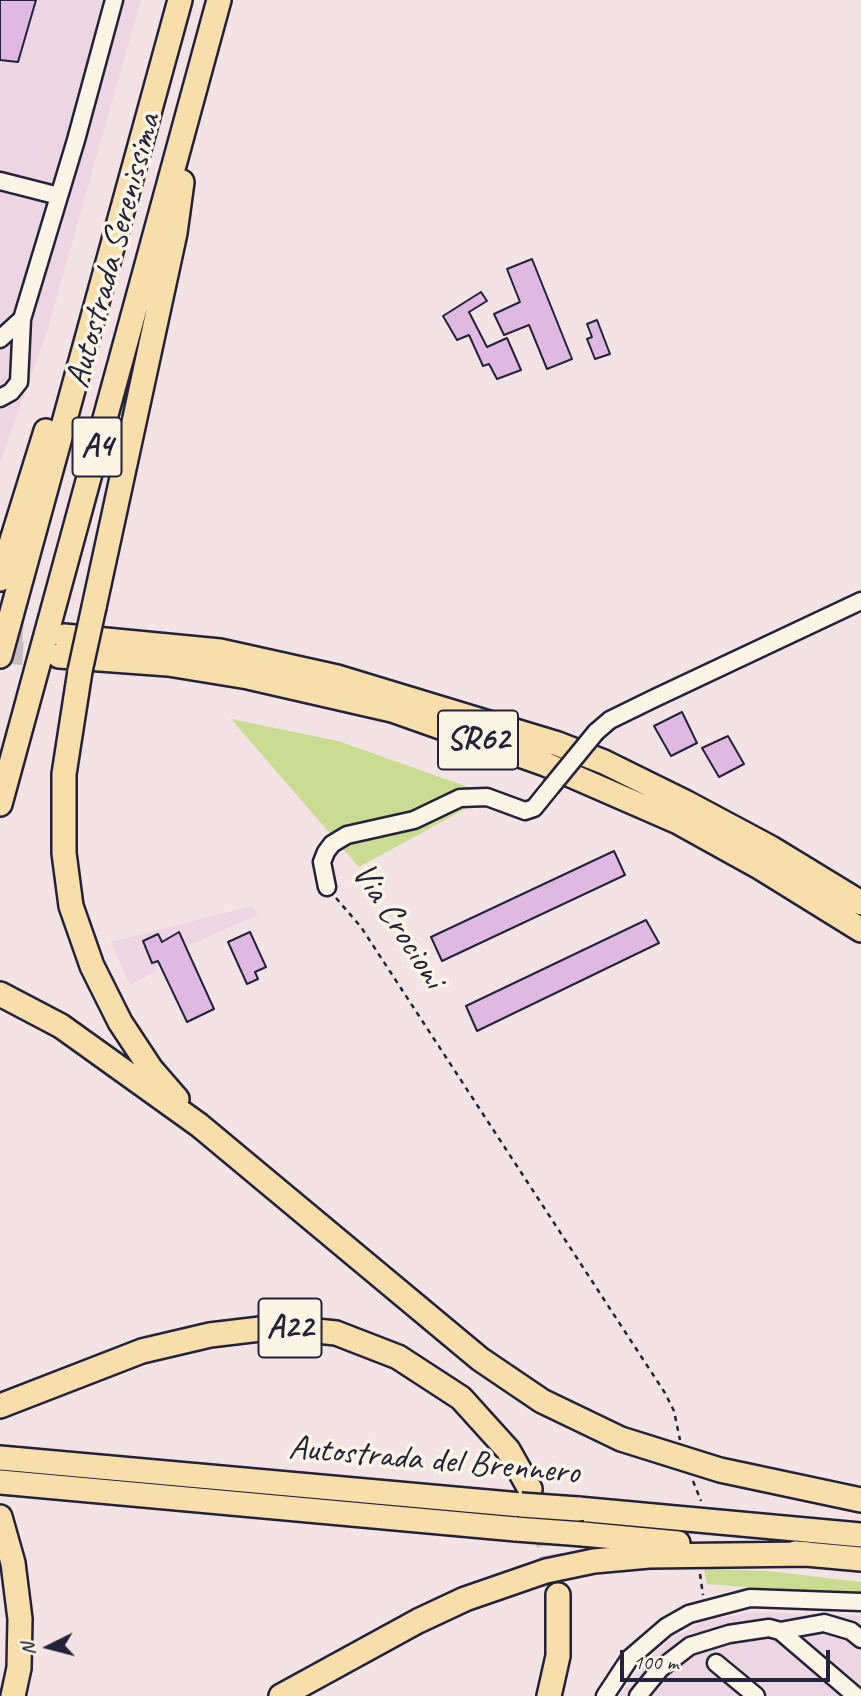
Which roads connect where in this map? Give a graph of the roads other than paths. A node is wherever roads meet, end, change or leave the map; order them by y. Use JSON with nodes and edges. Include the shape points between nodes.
{"nodes":[{"id":1,"x":114,"y":0,"type":"edge"},
{"id":2,"x":180,"y":0,"type":"edge"},
{"id":3,"x":219,"y":0,"type":"edge"},
{"id":4,"x":195,"y":90,"type":"junction"},
{"id":5,"x":0,"y":181,"type":"edge"},
{"id":6,"x":59,"y":196,"type":"junction"},
{"id":7,"x":115,"y":238,"type":"junction"},
{"id":8,"x":22,"y":319,"type":"junction"},
{"id":9,"x":0,"y":339,"type":"edge"},
{"id":10,"x":0,"y":398,"type":"edge"},
{"id":11,"x":0,"y":579,"type":"edge"},
{"id":12,"x":861,"y":601,"type":"edge"},
{"id":13,"x":0,"y":656,"type":"edge"},
{"id":14,"x":0,"y":804,"type":"edge"},
{"id":15,"x":327,"y":887,"type":"road end"},
{"id":16,"x":861,"y":903,"type":"edge"},
{"id":17,"x":861,"y":930,"type":"edge"},
{"id":18,"x":0,"y":995,"type":"edge"},
{"id":19,"x":199,"y":1125,"type":"junction"},
{"id":20,"x":0,"y":1406,"type":"edge"},
{"id":21,"x":6,"y":1459,"type":"edge"},
{"id":22,"x":10,"y":1483,"type":"edge"},
{"id":23,"x":525,"y":1497,"type":"junction"},
{"id":24,"x":861,"y":1500,"type":"edge"},
{"id":25,"x":0,"y":1517,"type":"edge"},
{"id":26,"x":861,"y":1535,"type":"edge"},
{"id":27,"x":809,"y":1554,"type":"junction"},
{"id":28,"x":861,"y":1559,"type":"edge"},
{"id":29,"x":558,"y":1595,"type":"tunnel mouth"},
{"id":30,"x":861,"y":1602,"type":"edge"},
{"id":31,"x":780,"y":1631,"type":"junction"},
{"id":32,"x":861,"y":1639,"type":"edge"},
{"id":33,"x":716,"y":1663,"type":"dead end"},
{"id":34,"x":13,"y":1696,"type":"edge"},
{"id":35,"x":281,"y":1696,"type":"edge"},
{"id":36,"x":549,"y":1696,"type":"edge"},
{"id":37,"x":606,"y":1696,"type":"edge"},
{"id":38,"x":638,"y":1696,"type":"edge"},
{"id":39,"x":756,"y":1696,"type":"edge"},
{"id":40,"x":856,"y":1696,"type":"edge"}],
"edges":[{"from":1,"to":6,"type":"street"},
{"from":2,"to":7,"type":"highway","name":"Autostrada Serenissima","number":"A4"},
{"from":3,"to":4,"type":"highway","name":"Autostrada Serenissima","number":"A4"},
{"from":4,"to":14,"type":"highway","name":"Autostrada Serenissima","number":"A4"},
{"from":4,"to":19,"type":"highway","bridge":true,"via":[[175,233],[80,671],[64,774],[64,853],[71,906],[92,965],[120,1022],[151,1069]]},
{"from":5,"to":6,"type":"street"},
{"from":6,"to":8,"type":"street"},
{"from":7,"to":11,"type":"highway","number":"A4","via":[[75,334]]},
{"from":7,"to":13,"type":"highway","name":"Autostrada Serenissima","number":"A4"},
{"from":8,"to":9,"type":"street"},
{"from":8,"to":10,"type":"street","via":[[19,382]]},
{"from":12,"to":15,"type":"street","name":"Via Crocioni","bridge":true,"via":[[610,720],[534,808],[525,811],[487,797],[460,797],[414,820],[348,835],[326,852],[322,862]]},
{"from":16,"to":17,"type":"highway","number":"SR62","via":[[674,796],[604,762],[519,731],[337,677],[220,651],[62,646],[248,677],[392,710],[545,764],[677,822]]},
{"from":18,"to":19,"type":"highway","via":[[61,1026]]},
{"from":19,"to":24,"type":"highway","via":[[469,1351],[542,1401],[621,1439],[720,1470]]},
{"from":20,"to":23,"type":"highway","number":"A22","via":[[142,1351],[210,1335],[277,1327],[336,1333],[398,1356],[461,1398],[508,1450]]},
{"from":21,"to":23,"type":"highway","name":"Autostrada del Brennero"},
{"from":22,"to":27,"type":"highway","name":"Autostrada del Brennero","bridge":true},
{"from":23,"to":26,"type":"highway","name":"Autostrada del Brennero","bridge":true,"via":[[578,1509]]},
{"from":25,"to":34,"type":"highway","via":[[13,1563],[20,1619]]},
{"from":27,"to":28,"type":"highway","name":"Autostrada del Brennero"},
{"from":27,"to":35,"type":"highway","via":[[649,1556],[546,1571],[418,1621]]},
{"from":29,"to":36,"type":"highway","via":[[558,1656]]},
{"from":30,"to":37,"type":"street","via":[[750,1598],[705,1609],[666,1627],[646,1643],[630,1658]]},
{"from":31,"to":32,"type":"street","via":[[824,1623]]},
{"from":31,"to":38,"type":"street","via":[[752,1629],[690,1646],[660,1669]]},
{"from":31,"to":40,"type":"street"},
{"from":33,"to":39,"type":"street"}]}
